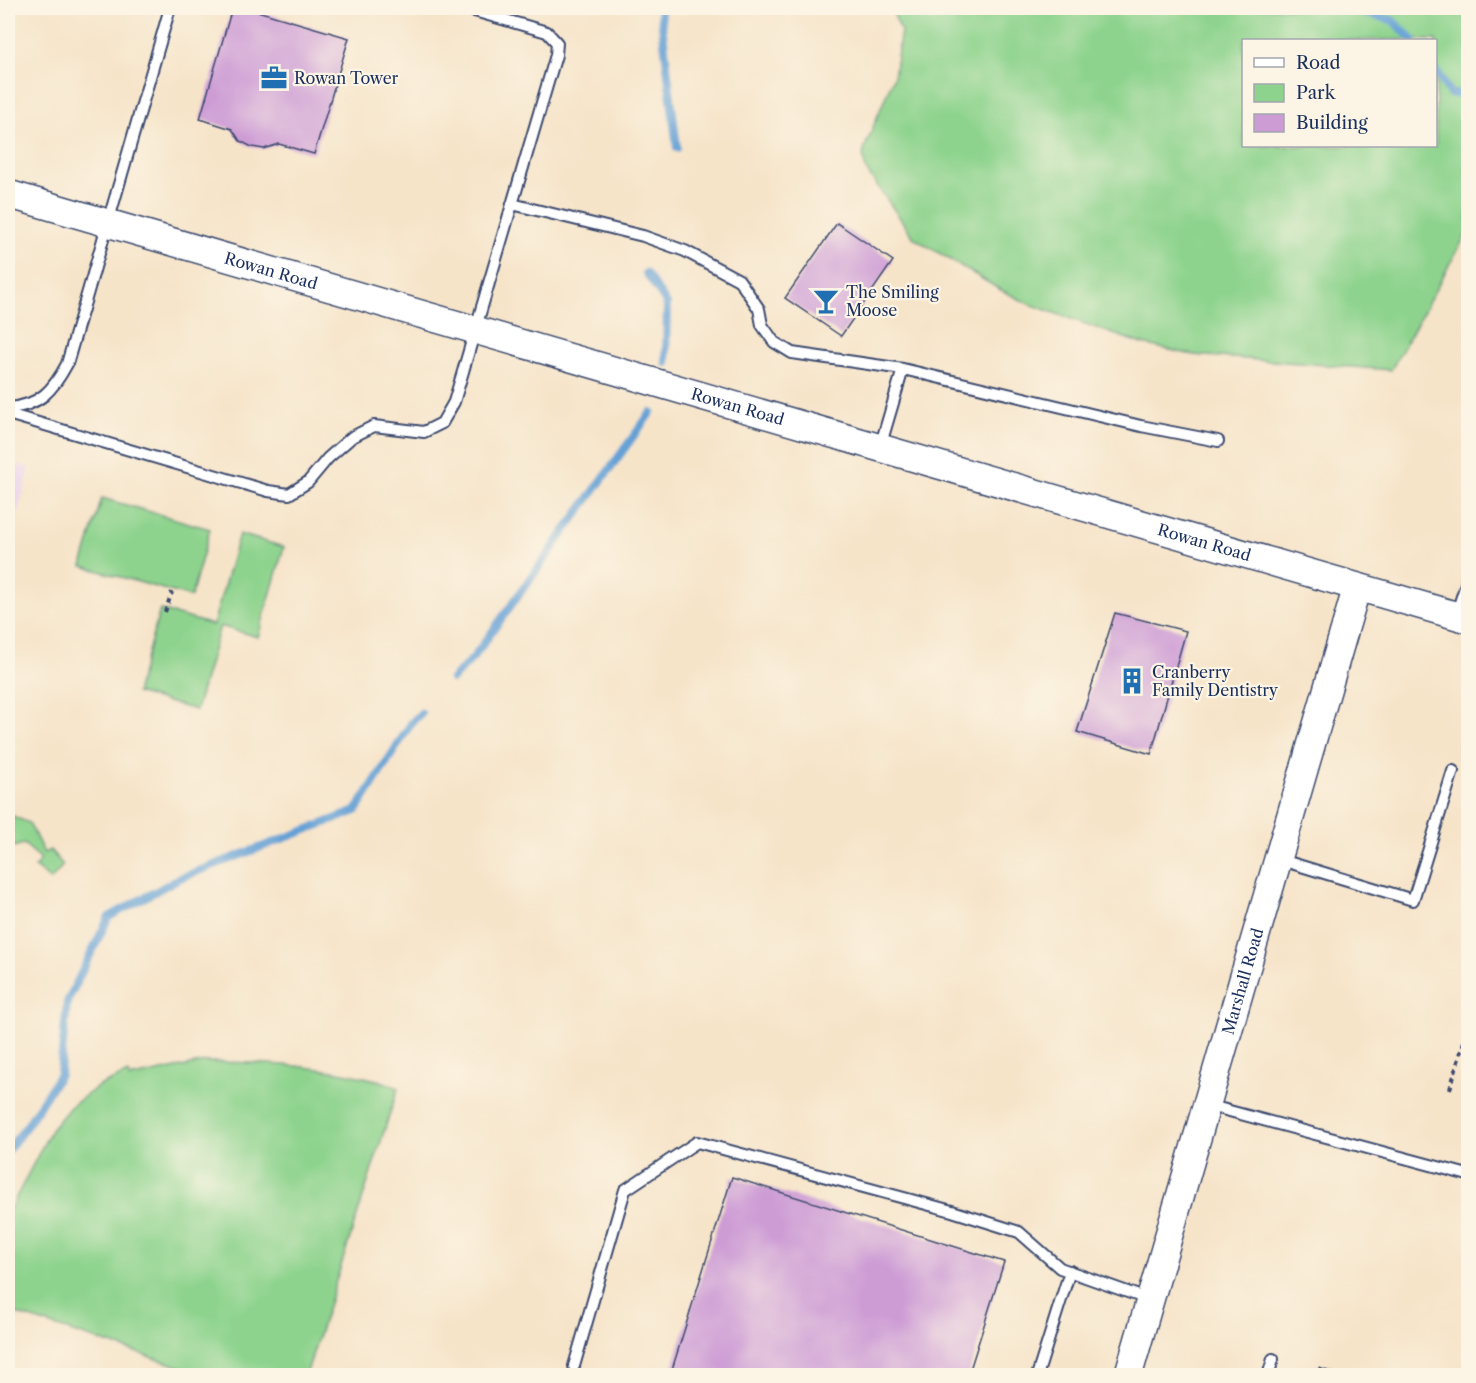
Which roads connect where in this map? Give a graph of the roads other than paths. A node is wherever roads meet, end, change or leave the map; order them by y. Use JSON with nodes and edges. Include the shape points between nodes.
{"nodes":[{"id":1,"x":170,"y":8,"type":"edge"},
{"id":2,"x":464,"y":8,"type":"edge"},
{"id":3,"x":8,"y":194,"type":"edge"},
{"id":4,"x":512,"y":204,"type":"junction"},
{"id":5,"x":108,"y":223,"type":"junction"},
{"id":6,"x":475,"y":330,"type":"junction"},
{"id":7,"x":903,"y":369,"type":"junction"},
{"id":8,"x":8,"y":408,"type":"edge"},
{"id":9,"x":8,"y":414,"type":"edge"},
{"id":10,"x":1218,"y":441,"type":"dead end"},
{"id":11,"x":879,"y":448,"type":"junction"},
{"id":12,"x":1468,"y":578,"type":"edge"},
{"id":13,"x":1357,"y":587,"type":"junction"},
{"id":14,"x":1462,"y":617,"type":"edge"},
{"id":15,"x":1453,"y":771,"type":"dead end"},
{"id":16,"x":1278,"y":859,"type":"junction"},
{"id":17,"x":1206,"y":1105,"type":"junction"},
{"id":18,"x":1468,"y":1175,"type":"edge"},
{"id":19,"x":1070,"y":1271,"type":"junction"},
{"id":20,"x":1150,"y":1300,"type":"junction"},
{"id":21,"x":1273,"y":1359,"type":"dead end"},
{"id":22,"x":574,"y":1366,"type":"dead end"},
{"id":23,"x":1037,"y":1376,"type":"edge"},
{"id":24,"x":1128,"y":1376,"type":"edge"},
{"id":25,"x":1268,"y":1376,"type":"edge"}],
"edges":[{"from":1,"to":5,"type":"lane"},
{"from":2,"to":4,"type":"lane","via":[[547,32],[557,43]]},
{"from":3,"to":5,"type":"street","name":"Rowan Road"},
{"from":4,"to":6,"type":"lane"},
{"from":4,"to":7,"type":"lane","via":[[643,236],[686,251],[739,280],[759,309],[762,325],[774,342],[792,353]]},
{"from":5,"to":6,"type":"street","name":"Rowan Road"},
{"from":5,"to":8,"type":"lane","via":[[67,364],[56,385],[38,400]]},
{"from":6,"to":9,"type":"lane","via":[[454,402],[442,423],[424,432],[374,426],[352,437],[308,482],[289,494]]},
{"from":6,"to":11,"type":"street","name":"Rowan Road"},
{"from":7,"to":10,"type":"lane"},
{"from":7,"to":11,"type":"lane"},
{"from":11,"to":13,"type":"street","name":"Rowan Road"},
{"from":12,"to":14,"type":"lane"},
{"from":13,"to":14,"type":"street","name":"Rowan Road"},
{"from":13,"to":16,"type":"street","name":"Marshall Road"},
{"from":15,"to":16,"type":"lane","via":[[1413,900]]},
{"from":16,"to":17,"type":"street","name":"Marshall Road"},
{"from":17,"to":18,"type":"lane"},
{"from":17,"to":20,"type":"street","name":"Marshall Road"},
{"from":19,"to":20,"type":"lane"},
{"from":19,"to":22,"type":"lane","via":[[1060,1268],[1019,1233],[697,1142],[626,1190]]},
{"from":19,"to":23,"type":"lane"},
{"from":20,"to":24,"type":"street","name":"Marshall Road"},
{"from":21,"to":25,"type":"lane"}]}
